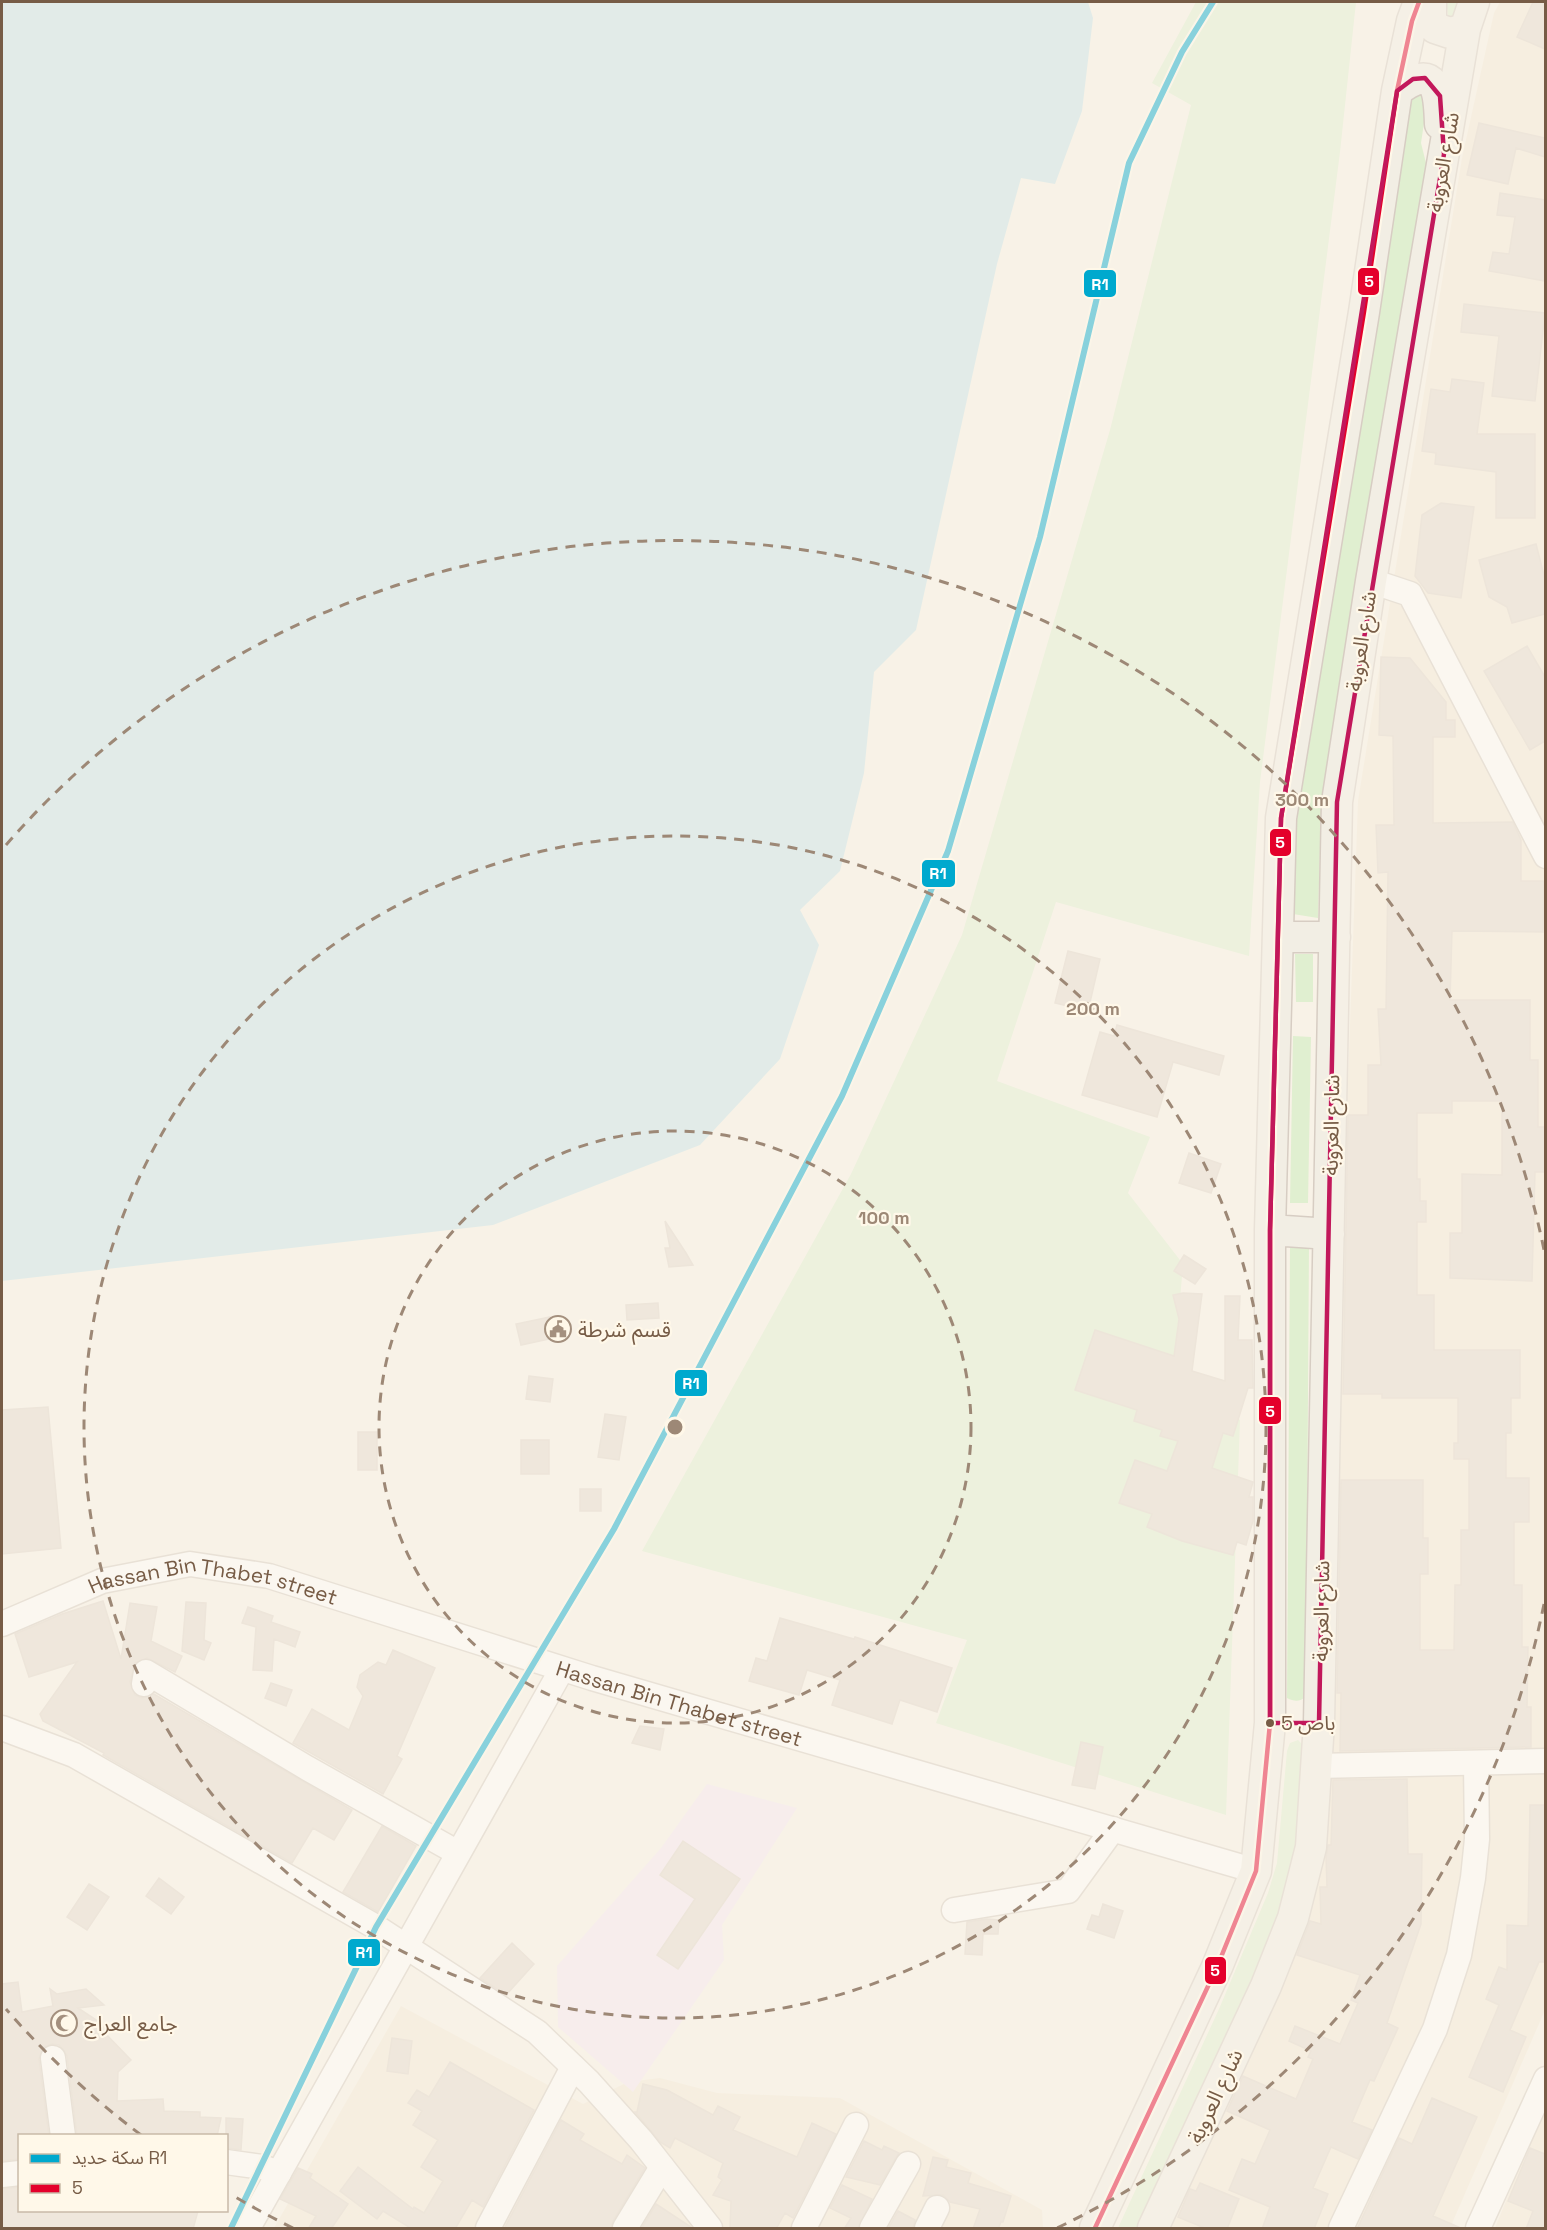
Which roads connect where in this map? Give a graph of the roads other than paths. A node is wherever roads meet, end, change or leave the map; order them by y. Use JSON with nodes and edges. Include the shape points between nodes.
{"nodes":[{"id":1,"x":1419,"y":2,"type":"edge"},
{"id":2,"x":1431,"y":2,"type":"edge"},
{"id":3,"x":1470,"y":15,"type":"edge"},
{"id":4,"x":1397,"y":91,"type":"junction"},
{"id":5,"x":1444,"y":154,"type":"junction"},
{"id":6,"x":1371,"y":581,"type":"junction"},
{"id":7,"x":1545,"y":856,"type":"edge"},
{"id":8,"x":1280,"y":937,"type":"junction"},
{"id":9,"x":1335,"y":937,"type":"junction"},
{"id":10,"x":1270,"y":1230,"type":"junction"},
{"id":11,"x":1329,"y":1234,"type":"junction"},
{"id":12,"x":2,"y":1624,"type":"edge"},
{"id":13,"x":562,"y":1669,"type":"junction"},
{"id":14,"x":144,"y":1684,"type":"dead end"},
{"id":15,"x":1270,"y":1723,"type":"junction"},
{"id":16,"x":1319,"y":1723,"type":"junction"},
{"id":17,"x":2,"y":1728,"type":"edge"},
{"id":18,"x":1545,"y":1761,"type":"edge"},
{"id":19,"x":1476,"y":1764,"type":"junction"},
{"id":20,"x":1316,"y":1766,"type":"junction"},
{"id":21,"x":1113,"y":1829,"type":"junction"},
{"id":22,"x":458,"y":1853,"type":"junction"},
{"id":23,"x":1256,"y":1871,"type":"junction"},
{"id":24,"x":954,"y":1910,"type":"dead end"},
{"id":25,"x":406,"y":1946,"type":"junction"},
{"id":26,"x":52,"y":2058,"type":"dead end"},
{"id":27,"x":573,"y":2067,"type":"junction"},
{"id":28,"x":1545,"y":2079,"type":"edge"},
{"id":29,"x":856,"y":2125,"type":"dead end"},
{"id":30,"x":63,"y":2134,"type":"edge"},
{"id":31,"x":228,"y":2162,"type":"edge"},
{"id":32,"x":908,"y":2164,"type":"dead end"},
{"id":33,"x":662,"y":2167,"type":"junction"},
{"id":34,"x":18,"y":2173,"type":"edge"},
{"id":35,"x":279,"y":2173,"type":"junction"},
{"id":36,"x":2,"y":2175,"type":"edge"},
{"id":37,"x":248,"y":2229,"type":"edge"},
{"id":38,"x":488,"y":2229,"type":"edge"},
{"id":39,"x":625,"y":2229,"type":"edge"},
{"id":40,"x":710,"y":2229,"type":"edge"},
{"id":41,"x":804,"y":2229,"type":"edge"},
{"id":42,"x":872,"y":2229,"type":"edge"},
{"id":43,"x":1095,"y":2229,"type":"edge"},
{"id":44,"x":1154,"y":2229,"type":"edge"},
{"id":45,"x":1341,"y":2229,"type":"edge"},
{"id":46,"x":1478,"y":2229,"type":"edge"}],
"edges":[{"from":1,"to":4,"type":"main road"},
{"from":2,"to":3,"type":"main road","via":[[1435,28],[1450,33]]},
{"from":3,"to":5,"type":"main road","name":"شارع العروبة"},
{"from":4,"to":5,"type":"main road","via":[[1413,79],[1425,78],[1436,86]]},
{"from":4,"to":8,"type":"main road","via":[[1281,818]]},
{"from":5,"to":6,"type":"main road","name":"شارع العروبة"},
{"from":6,"to":7,"type":"street","via":[[1410,594]]},
{"from":6,"to":9,"type":"main road","name":"شارع العروبة","via":[[1337,802]]},
{"from":8,"to":9,"type":"main road"},
{"from":8,"to":10,"type":"main road"},
{"from":9,"to":11,"type":"main road","name":"شارع العروبة"},
{"from":10,"to":11,"type":"main road"},
{"from":10,"to":15,"type":"main road"},
{"from":11,"to":16,"type":"main road","name":"شارع العروبة"},
{"from":12,"to":13,"type":"street","name":"Hassan Bin Thabet street","via":[[102,1581],[190,1564],[269,1576]]},
{"from":13,"to":21,"type":"street","name":"Hassan Bin Thabet street"},
{"from":13,"to":22,"type":"street"},
{"from":14,"to":22,"type":"street","via":[[146,1672]]},
{"from":15,"to":16,"type":"main road"},
{"from":15,"to":23,"type":"main road"},
{"from":16,"to":20,"type":"main road","name":"شارع العروبة"},
{"from":17,"to":25,"type":"street","via":[[74,1755]]},
{"from":18,"to":19,"type":"street"},
{"from":19,"to":20,"type":"street"},
{"from":19,"to":45,"type":"street","via":[[1477,1839],[1459,1955],[1435,2029]]},
{"from":20,"to":44,"type":"main road","name":"شارع العروبة","via":[[1311,1847],[1293,1918],[1266,1986]]},
{"from":21,"to":23,"type":"street","name":"Hassan Bin Thabet street"},
{"from":21,"to":24,"type":"street","via":[[1068,1891]]},
{"from":22,"to":25,"type":"street"},
{"from":23,"to":43,"type":"main road","via":[[1217,1967]]},
{"from":25,"to":27,"type":"street","via":[[537,2032]]},
{"from":25,"to":35,"type":"street"},
{"from":26,"to":30,"type":"street"},
{"from":27,"to":33,"type":"street"},
{"from":27,"to":38,"type":"street"},
{"from":28,"to":46,"type":"street"},
{"from":29,"to":41,"type":"street"},
{"from":31,"to":35,"type":"street"},
{"from":32,"to":42,"type":"street"},
{"from":33,"to":39,"type":"street"},
{"from":33,"to":40,"type":"street"},
{"from":34,"to":36,"type":"street"},
{"from":35,"to":37,"type":"street"}]}
